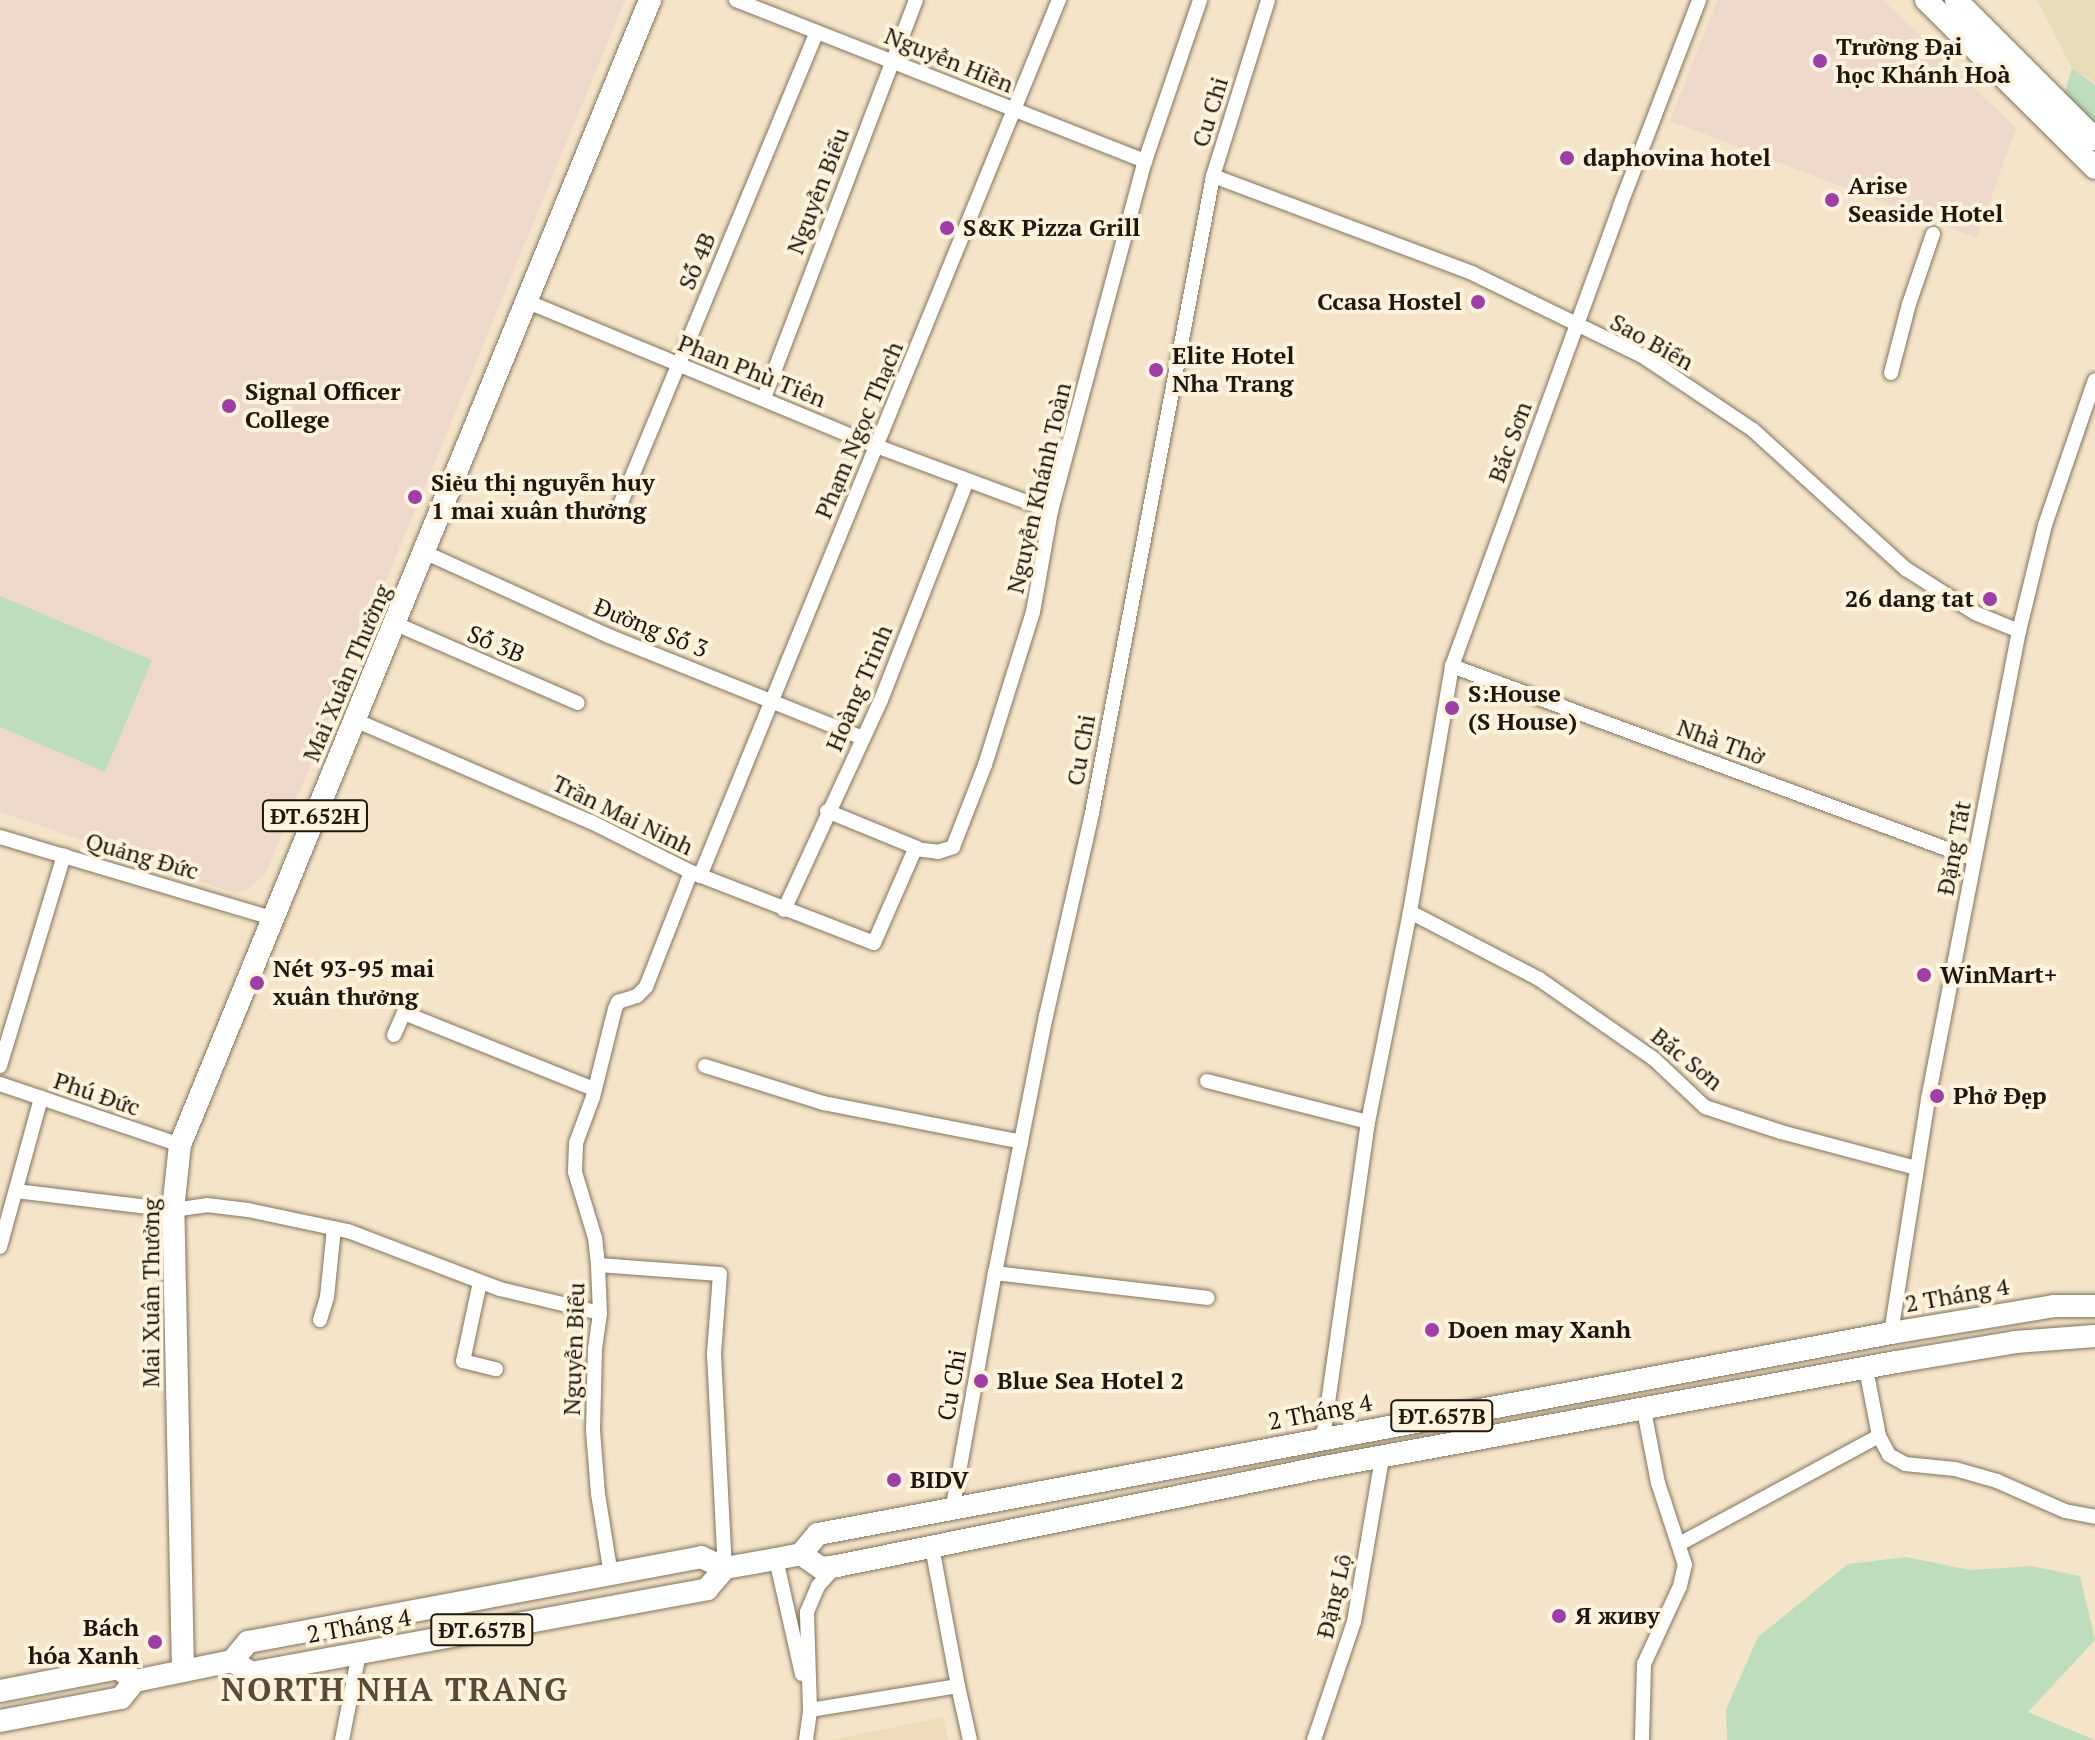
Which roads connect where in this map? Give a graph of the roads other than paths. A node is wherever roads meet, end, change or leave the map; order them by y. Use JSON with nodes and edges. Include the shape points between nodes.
{"nodes":[{"id":1,"x":650,"y":0,"type":"edge"},
{"id":2,"x":736,"y":0,"type":"edge"},
{"id":3,"x":916,"y":0,"type":"edge"},
{"id":4,"x":1059,"y":0,"type":"edge"},
{"id":5,"x":1200,"y":0,"type":"edge"},
{"id":6,"x":1268,"y":0,"type":"edge"},
{"id":7,"x":1699,"y":0,"type":"edge"},
{"id":8,"x":1926,"y":0,"type":"edge"},
{"id":9,"x":1956,"y":0,"type":"edge"},
{"id":10,"x":816,"y":34,"type":"junction"},
{"id":11,"x":891,"y":59,"type":"junction"},
{"id":12,"x":1015,"y":111,"type":"junction"},
{"id":13,"x":2095,"y":139,"type":"edge"},
{"id":14,"x":1145,"y":161,"type":"junction"},
{"id":15,"x":2095,"y":168,"type":"edge"},
{"id":16,"x":1213,"y":176,"type":"junction"},
{"id":17,"x":1933,"y":234,"type":"dead end"},
{"id":18,"x":528,"y":302,"type":"junction"},
{"id":19,"x":1576,"y":327,"type":"junction"},
{"id":20,"x":678,"y":365,"type":"junction"},
{"id":21,"x":1891,"y":373,"type":"dead end"},
{"id":22,"x":2095,"y":380,"type":"edge"},
{"id":23,"x":764,"y":398,"type":"junction"},
{"id":24,"x":876,"y":446,"type":"junction"},
{"id":25,"x":967,"y":481,"type":"junction"},
{"id":26,"x":620,"y":505,"type":"dead end"},
{"id":27,"x":1051,"y":511,"type":"junction"},
{"id":28,"x":426,"y":553,"type":"junction"},
{"id":29,"x":396,"y":624,"type":"junction"},
{"id":30,"x":2019,"y":631,"type":"junction"},
{"id":31,"x":1452,"y":666,"type":"junction"},
{"id":32,"x":769,"y":700,"type":"junction"},
{"id":33,"x":578,"y":703,"type":"dead end"},
{"id":34,"x":355,"y":720,"type":"junction"},
{"id":35,"x":863,"y":738,"type":"junction"},
{"id":36,"x":827,"y":811,"type":"junction"},
{"id":37,"x":0,"y":837,"type":"edge"},
{"id":38,"x":917,"y":848,"type":"junction"},
{"id":39,"x":64,"y":856,"type":"junction"},
{"id":40,"x":1974,"y":859,"type":"junction"},
{"id":41,"x":696,"y":874,"type":"junction"},
{"id":42,"x":784,"y":910,"type":"junction"},
{"id":43,"x":1410,"y":912,"type":"junction"},
{"id":44,"x":272,"y":918,"type":"junction"},
{"id":45,"x":394,"y":1035,"type":"dead end"},
{"id":46,"x":0,"y":1066,"type":"edge"},
{"id":47,"x":705,"y":1066,"type":"dead end"},
{"id":48,"x":1207,"y":1081,"type":"dead end"},
{"id":49,"x":0,"y":1084,"type":"edge"},
{"id":50,"x":594,"y":1089,"type":"junction"},
{"id":51,"x":41,"y":1098,"type":"junction"},
{"id":52,"x":1368,"y":1122,"type":"junction"},
{"id":53,"x":1021,"y":1142,"type":"junction"},
{"id":54,"x":180,"y":1145,"type":"junction"},
{"id":55,"x":1916,"y":1168,"type":"junction"},
{"id":56,"x":16,"y":1191,"type":"junction"},
{"id":57,"x":173,"y":1210,"type":"junction"},
{"id":58,"x":334,"y":1228,"type":"junction"},
{"id":59,"x":1,"y":1239,"type":"edge"},
{"id":60,"x":598,"y":1265,"type":"junction"},
{"id":61,"x":995,"y":1273,"type":"junction"},
{"id":62,"x":480,"y":1282,"type":"junction"},
{"id":63,"x":1208,"y":1298,"type":"dead end"},
{"id":64,"x":2095,"y":1306,"type":"edge"},
{"id":65,"x":600,"y":1313,"type":"junction"},
{"id":66,"x":320,"y":1320,"type":"dead end"},
{"id":67,"x":1891,"y":1333,"type":"junction"},
{"id":68,"x":2095,"y":1336,"type":"edge"},
{"id":69,"x":1896,"y":1362,"type":"junction"},
{"id":70,"x":496,"y":1369,"type":"dead end"},
{"id":71,"x":1866,"y":1369,"type":"junction"},
{"id":72,"x":1644,"y":1410,"type":"junction"},
{"id":73,"x":1879,"y":1436,"type":"junction"},
{"id":74,"x":1323,"y":1438,"type":"junction"},
{"id":75,"x":1382,"y":1458,"type":"junction"},
{"id":76,"x":1319,"y":1468,"type":"junction"},
{"id":77,"x":952,"y":1511,"type":"junction"},
{"id":78,"x":2095,"y":1517,"type":"edge"},
{"id":79,"x":1681,"y":1543,"type":"junction"},
{"id":80,"x":932,"y":1547,"type":"junction"},
{"id":81,"x":801,"y":1554,"type":"junction"},
{"id":82,"x":776,"y":1559,"type":"junction"},
{"id":83,"x":837,"y":1566,"type":"junction"},
{"id":84,"x":725,"y":1568,"type":"junction"},
{"id":85,"x":611,"y":1575,"type":"junction"},
{"id":86,"x":359,"y":1653,"type":"junction"},
{"id":87,"x":232,"y":1661,"type":"junction"},
{"id":88,"x":183,"y":1671,"type":"junction"},
{"id":89,"x":135,"y":1681,"type":"junction"},
{"id":90,"x":958,"y":1686,"type":"junction"},
{"id":91,"x":0,"y":1691,"type":"edge"},
{"id":92,"x":810,"y":1710,"type":"junction"},
{"id":93,"x":0,"y":1721,"type":"edge"},
{"id":94,"x":342,"y":1740,"type":"edge"},
{"id":95,"x":806,"y":1740,"type":"edge"},
{"id":96,"x":970,"y":1740,"type":"edge"},
{"id":97,"x":1314,"y":1740,"type":"edge"},
{"id":98,"x":1642,"y":1740,"type":"edge"}],
"edges":[{"from":1,"to":18,"type":"main road","name":"Mai Xuân Thưởng","number":"ĐT.652H"},
{"from":2,"to":10,"type":"street","name":"Nguyễn Hiền"},
{"from":3,"to":11,"type":"street","name":"Nguyễn Biểu"},
{"from":4,"to":12,"type":"street","name":"Phạm Ngọc Thạch"},
{"from":5,"to":14,"type":"street","name":"Nguyễn Khánh Toàn"},
{"from":6,"to":16,"type":"street","name":"Cu Chi"},
{"from":7,"to":19,"type":"street","name":"Bắc Sơn"},
{"from":8,"to":15,"type":"main road"},
{"from":9,"to":13,"type":"main road"},
{"from":10,"to":11,"type":"street","name":"Nguyễn Hiền"},
{"from":10,"to":20,"type":"street","name":"Số 4B"},
{"from":11,"to":12,"type":"street","name":"Nguyễn Hiền"},
{"from":11,"to":23,"type":"street","name":"Nguyễn Biểu"},
{"from":12,"to":14,"type":"street","name":"Nguyễn Hiền"},
{"from":12,"to":24,"type":"street","name":"Phạm Ngọc Thạch"},
{"from":14,"to":27,"type":"street","name":"Nguyễn Khánh Toàn"},
{"from":16,"to":19,"type":"street","name":"Sao Biển","via":[[1472,273]]},
{"from":16,"to":53,"type":"street","name":"Cu Chi","via":[[1092,813]]},
{"from":17,"to":21,"type":"street"},
{"from":18,"to":20,"type":"street","name":"Phan Phù Tiên"},
{"from":18,"to":28,"type":"main road","name":"Mai Xuân Thưởng","number":"ĐT.652H"},
{"from":19,"to":30,"type":"street","name":"Sao Biển","via":[[1644,357],[1724,408],[1906,569],[1975,613]]},
{"from":19,"to":31,"type":"street","name":"Bắc Sơn"},
{"from":20,"to":23,"type":"street","name":"Phan Phù Tiên"},
{"from":20,"to":26,"type":"street","name":"Số 4B"},
{"from":22,"to":30,"type":"street","name":"Đặng Tất","via":[[2049,512]]},
{"from":23,"to":24,"type":"street","name":"Phan Phù Tiên"},
{"from":24,"to":25,"type":"street","name":"Phan Phù Tiên"},
{"from":24,"to":32,"type":"street","name":"Phạm Ngọc Thạch"},
{"from":25,"to":27,"type":"street","name":"Phan Phù Tiên"},
{"from":25,"to":35,"type":"street","name":"Hoàng Trinh"},
{"from":27,"to":38,"type":"street","name":"Nguyễn Khánh Toàn","via":[[1033,612],[960,835],[945,851]]},
{"from":28,"to":29,"type":"main road","name":"Mai Xuân Thưởng","number":"ĐT.652H"},
{"from":28,"to":32,"type":"street","name":"Đường Số 3","via":[[609,636]]},
{"from":29,"to":33,"type":"street","name":"Số 3B"},
{"from":29,"to":34,"type":"main road","name":"Mai Xuân Thưởng","number":"ĐT.652H"},
{"from":30,"to":40,"type":"street","name":"Đặng Tất"},
{"from":31,"to":40,"type":"street","name":"Nhà Thờ"},
{"from":31,"to":43,"type":"street","name":"Bắc Sơn"},
{"from":32,"to":35,"type":"street","name":"Đường Số 3"},
{"from":32,"to":41,"type":"street","name":"Phạm Ngọc Thạch"},
{"from":34,"to":41,"type":"street","name":"Trần Mai Ninh","via":[[591,822]]},
{"from":34,"to":44,"type":"main road","name":"Mai Xuân Thưởng","number":"ĐT.652H"},
{"from":35,"to":36,"type":"street","name":"Hoàng Trinh"},
{"from":36,"to":38,"type":"street"},
{"from":36,"to":42,"type":"street","name":"Hoàng Trinh"},
{"from":37,"to":39,"type":"street","name":"Quảng Đức"},
{"from":38,"to":42,"type":"street","name":"Trần Mai Ninh","via":[[874,943]]},
{"from":39,"to":44,"type":"street","name":"Quảng Đức"},
{"from":39,"to":46,"type":"street"},
{"from":40,"to":55,"type":"street","name":"Đặng Tất"},
{"from":41,"to":42,"type":"street","name":"Trần Mai Ninh"},
{"from":41,"to":50,"type":"street","name":"Nguyễn Biểu","via":[[646,987],[618,1002]]},
{"from":43,"to":52,"type":"street","name":"Bắc Sơn"},
{"from":43,"to":55,"type":"street","name":"Bắc Sơn","via":[[1539,979],[1654,1059],[1705,1107]]},
{"from":44,"to":54,"type":"main road","name":"Mai Xuân Thưởng","number":"ĐT.652H"},
{"from":45,"to":50,"type":"street","via":[[404,1013]]},
{"from":47,"to":53,"type":"street","via":[[823,1103]]},
{"from":48,"to":52,"type":"street"},
{"from":49,"to":51,"type":"street","name":"Phú Đức"},
{"from":50,"to":60,"type":"street","name":"Nguyễn Biểu","via":[[578,1129],[575,1172]]},
{"from":51,"to":54,"type":"street","name":"Phú Đức"},
{"from":51,"to":56,"type":"street"},
{"from":52,"to":74,"type":"street","name":"Bắc Sơn"},
{"from":53,"to":61,"type":"street","name":"Cu Chi"},
{"from":54,"to":57,"type":"main road","name":"Mai Xuân Thưởng","number":"ĐT.652H"},
{"from":55,"to":67,"type":"street","name":"Đặng Tất"},
{"from":56,"to":57,"type":"street"},
{"from":56,"to":59,"type":"street"},
{"from":57,"to":58,"type":"street","via":[[207,1205]]},
{"from":57,"to":88,"type":"main road","name":"Mai Xuân Thưởng","number":"ĐT.652H"},
{"from":58,"to":62,"type":"street"},
{"from":58,"to":66,"type":"street"},
{"from":60,"to":65,"type":"street","name":"Nguyễn Biểu"},
{"from":60,"to":84,"type":"street","via":[[720,1274],[714,1354]]},
{"from":61,"to":63,"type":"street"},
{"from":61,"to":77,"type":"street","name":"Cu Chi"},
{"from":62,"to":65,"type":"street"},
{"from":62,"to":70,"type":"street","via":[[463,1361]]},
{"from":64,"to":67,"type":"main road","name":"2 Tháng 4","number":"ĐT.657B","via":[[2040,1308]]},
{"from":65,"to":85,"type":"street","name":"Nguyễn Biểu","via":[[593,1430]]},
{"from":67,"to":69,"type":"main road"},
{"from":67,"to":74,"type":"main road","name":"2 Tháng 4","number":"ĐT.657B"},
{"from":68,"to":69,"type":"main road","number":"ĐT.657B","via":[[2015,1342]]},
{"from":69,"to":71,"type":"main road","number":"ĐT.657B"},
{"from":71,"to":72,"type":"main road","number":"ĐT.657B"},
{"from":71,"to":73,"type":"street"},
{"from":72,"to":75,"type":"main road","number":"ĐT.657B"},
{"from":72,"to":79,"type":"street","via":[[1658,1483]]},
{"from":73,"to":78,"type":"street","via":[[1889,1455],[1905,1464],[1969,1473],[2065,1511]]},
{"from":73,"to":79,"type":"street"},
{"from":74,"to":76,"type":"main road"},
{"from":74,"to":77,"type":"main road","name":"2 Tháng 4","number":"ĐT.657B"},
{"from":75,"to":76,"type":"main road","number":"ĐT.657B"},
{"from":75,"to":97,"type":"street","name":"Đặng Lộ","via":[[1358,1609]]},
{"from":76,"to":80,"type":"main road","number":"ĐT.657B"},
{"from":77,"to":81,"type":"main road","name":"2 Tháng 4","number":"ĐT.657B","via":[[818,1534]]},
{"from":79,"to":98,"type":"street","via":[[1685,1565],[1680,1586],[1644,1664]]},
{"from":80,"to":83,"type":"main road","number":"ĐT.657B"},
{"from":80,"to":90,"type":"street"},
{"from":81,"to":82,"type":"main road","name":"2 Tháng 4","number":"ĐT.657B"},
{"from":81,"to":83,"type":"main road","number":"ĐT.657B","via":[[821,1568]]},
{"from":82,"to":84,"type":"main road","name":"2 Tháng 4","number":"ĐT.657B"},
{"from":82,"to":92,"type":"street"},
{"from":83,"to":92,"type":"street","via":[[818,1586],[807,1612]]},
{"from":84,"to":85,"type":"main road","name":"2 Tháng 4","number":"ĐT.657B","via":[[701,1557]]},
{"from":84,"to":86,"type":"main road","name":"2 Tháng 4","number":"ĐT.657B","via":[[707,1589]]},
{"from":85,"to":87,"type":"main road","name":"2 Tháng 4","number":"ĐT.657B","via":[[248,1642]]},
{"from":86,"to":87,"type":"main road","name":"2 Tháng 4","number":"ĐT.657B","via":[[251,1673]]},
{"from":86,"to":94,"type":"street"},
{"from":87,"to":88,"type":"main road","name":"2 Tháng 4","number":"ĐT.657B"},
{"from":88,"to":89,"type":"main road","name":"2 Tháng 4","number":"ĐT.657B"},
{"from":89,"to":91,"type":"main road","name":"2 Tháng 4","number":"ĐT.657B","via":[[118,1668]]},
{"from":89,"to":93,"type":"main road","name":"2 Tháng 4","number":"ĐT.657B","via":[[121,1698]]},
{"from":90,"to":92,"type":"street"},
{"from":90,"to":96,"type":"street"},
{"from":92,"to":95,"type":"street"}]}
